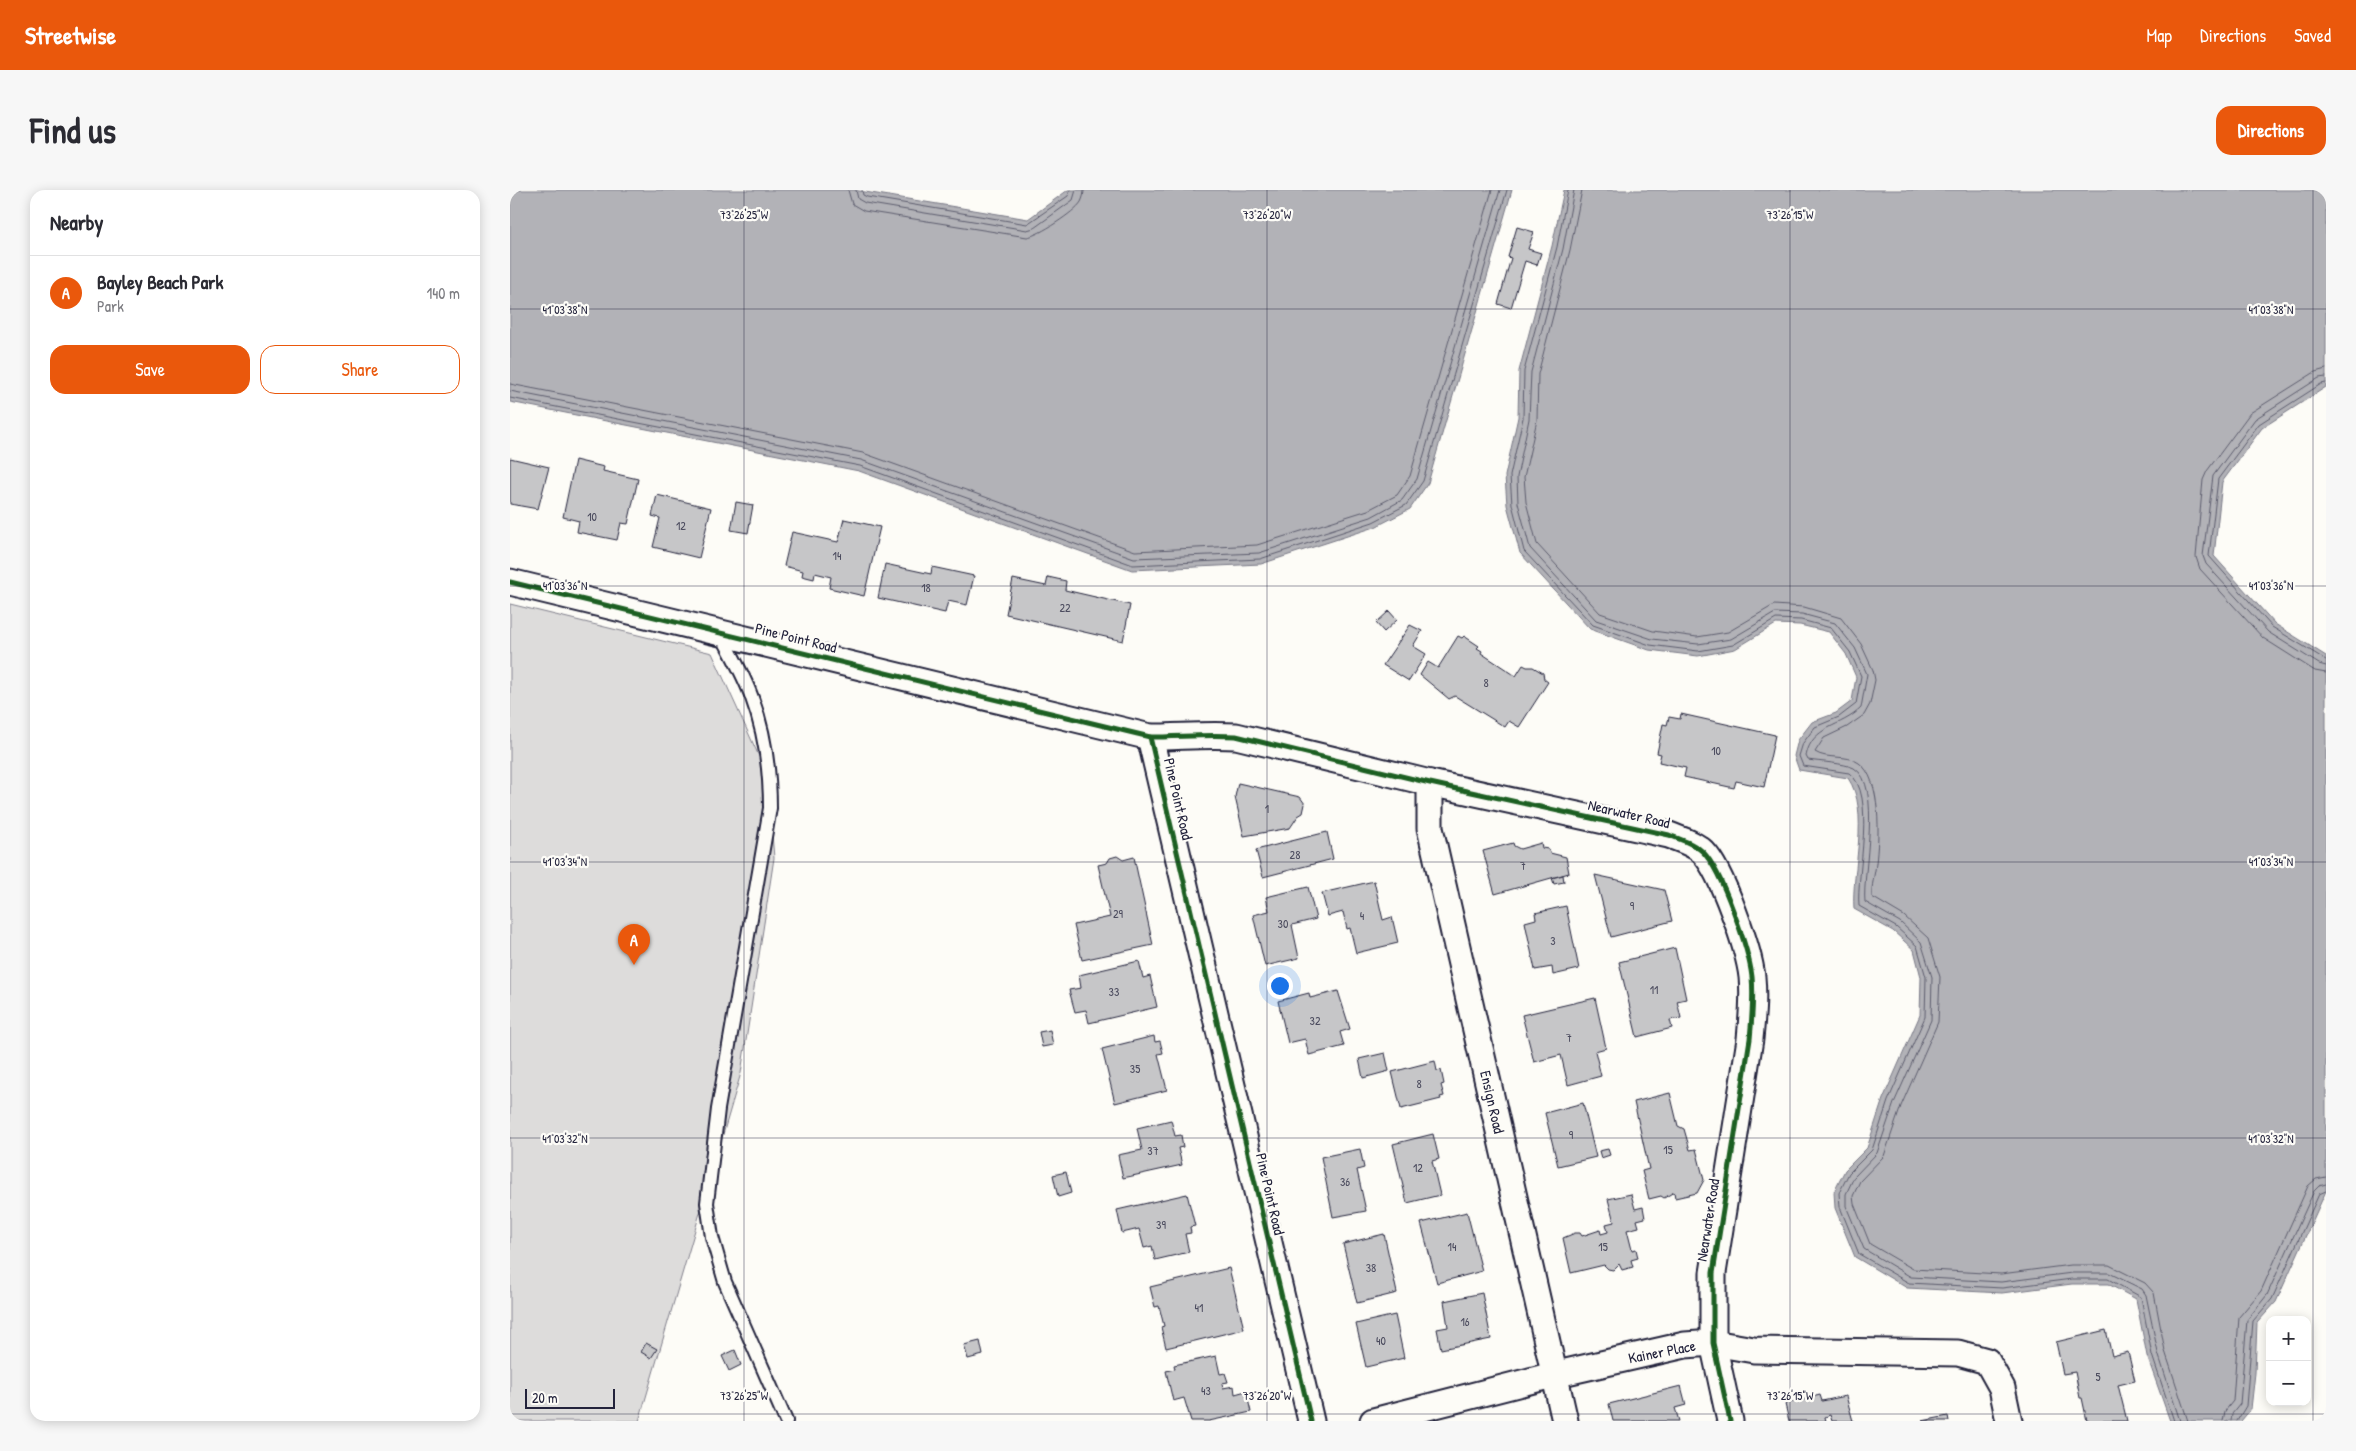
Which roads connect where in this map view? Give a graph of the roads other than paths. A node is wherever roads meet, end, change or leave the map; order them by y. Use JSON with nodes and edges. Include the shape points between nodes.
{"nodes":[{"id":1,"x":510,"y":582,"type":"edge"},
{"id":2,"x":720,"y":632,"type":"junction"},
{"id":3,"x":1150,"y":737,"type":"junction"},
{"id":4,"x":1430,"y":783,"type":"junction"},
{"id":5,"x":1713,"y":1343,"type":"junction"},
{"id":6,"x":1554,"y":1375,"type":"junction"},
{"id":7,"x":786,"y":1421,"type":"edge"},
{"id":8,"x":1311,"y":1421,"type":"edge"},
{"id":9,"x":1373,"y":1421,"type":"edge"},
{"id":10,"x":1565,"y":1421,"type":"edge"},
{"id":11,"x":1730,"y":1421,"type":"edge"},
{"id":12,"x":2010,"y":1421,"type":"edge"}],
"edges":[{"from":1,"to":2,"type":"street","name":"Pine Point Road"},
{"from":2,"to":3,"type":"street","name":"Pine Point Road"},
{"from":2,"to":7,"type":"lane","via":[[752,698],[764,739],[770,777],[770,808],[718,1109],[707,1203],[712,1237],[726,1282]]},
{"from":3,"to":4,"type":"street","name":"Nearwater Road","via":[[1236,736]]},
{"from":3,"to":8,"type":"street","name":"Pine Point Road"},
{"from":4,"to":5,"type":"street","name":"Nearwater Road","via":[[1669,835],[1694,845],[1717,871],[1745,948],[1752,976],[1753,1005],[1713,1273]]},
{"from":4,"to":6,"type":"street","name":"Ensign Road","via":[[1430,828]]},
{"from":5,"to":6,"type":"street","name":"Kainer Place","via":[[1685,1345]]},
{"from":5,"to":11,"type":"street","name":"Nearwater Road"},
{"from":5,"to":12,"type":"street","name":"Kainer Place","via":[[1754,1350],[1958,1354],[1987,1361],[2002,1388]]},
{"from":6,"to":9,"type":"street","name":"Kainer Place"},
{"from":6,"to":10,"type":"street","name":"Ensign Road"}]}
